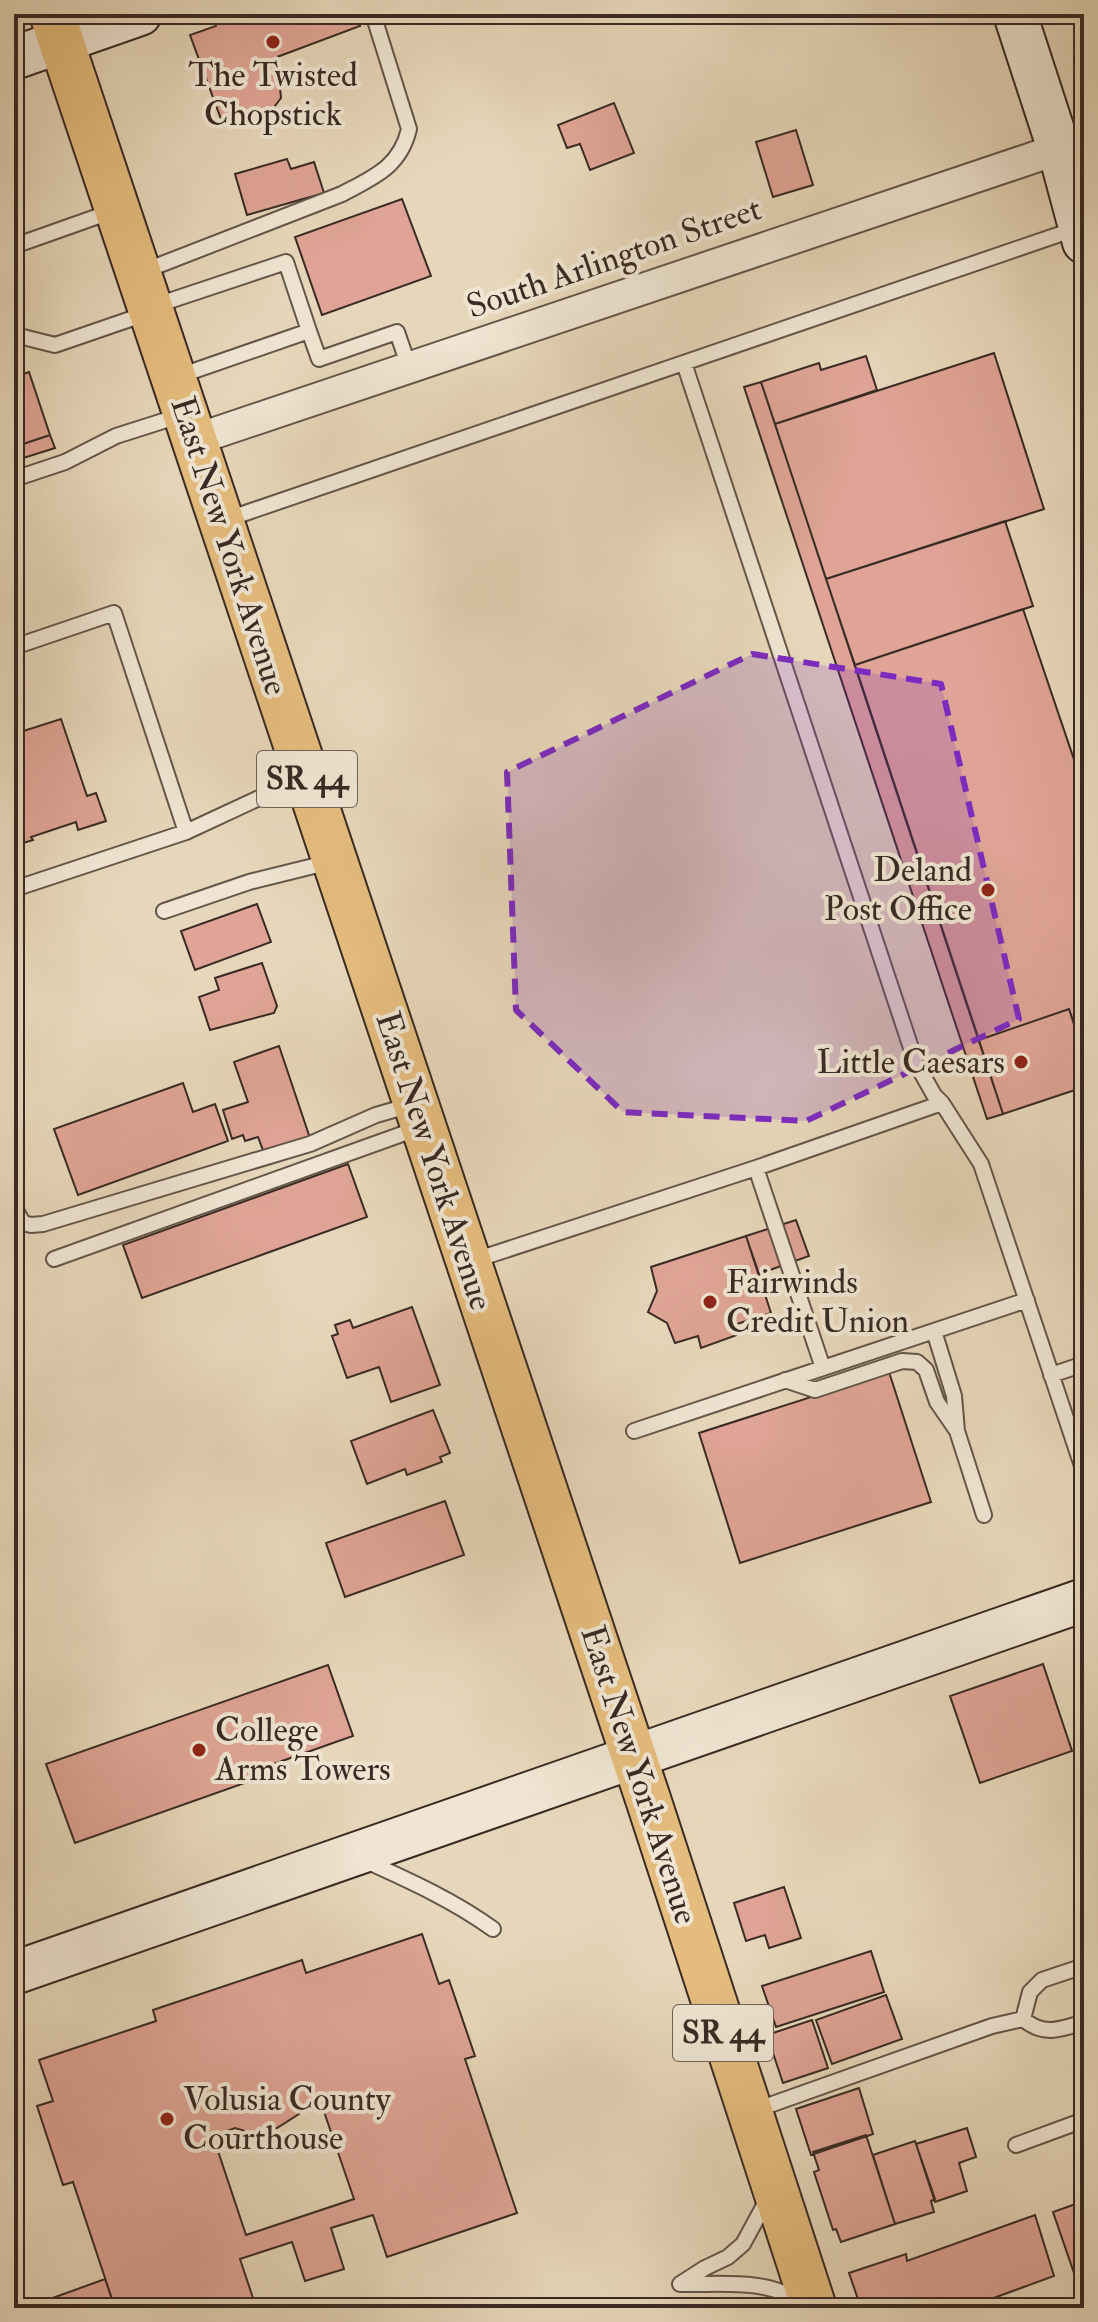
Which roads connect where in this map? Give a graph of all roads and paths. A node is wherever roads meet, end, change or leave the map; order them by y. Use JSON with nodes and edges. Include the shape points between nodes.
{"nodes":[{"id":1,"x":140,"y":14,"type":"edge"},
{"id":2,"x":373,"y":14,"type":"edge"},
{"id":3,"x":1015,"y":14,"type":"edge"},
{"id":4,"x":56,"y":28,"type":"edge"},
{"id":5,"x":14,"y":58,"type":"edge"},
{"id":6,"x":1059,"y":149,"type":"junction"},
{"id":7,"x":118,"y":210,"type":"junction"},
{"id":8,"x":1079,"y":211,"type":"edge"},
{"id":9,"x":14,"y":246,"type":"edge"},
{"id":10,"x":147,"y":298,"type":"junction"},
{"id":11,"x":309,"y":331,"type":"junction"},
{"id":12,"x":14,"y":338,"type":"edge"},
{"id":13,"x":684,"y":363,"type":"junction"},
{"id":14,"x":409,"y":367,"type":"junction"},
{"id":15,"x":184,"y":411,"type":"junction"},
{"id":16,"x":14,"y":479,"type":"edge"},
{"id":17,"x":221,"y":521,"type":"junction"},
{"id":18,"x":14,"y":647,"type":"edge"},
{"id":19,"x":306,"y":776,"type":"junction"},
{"id":20,"x":186,"y":832,"type":"junction"},
{"id":21,"x":334,"y":861,"type":"junction"},
{"id":22,"x":14,"y":889,"type":"edge"},
{"id":23,"x":164,"y":911,"type":"dead end"},
{"id":24,"x":942,"y":1103,"type":"junction"},
{"id":25,"x":419,"y":1115,"type":"junction"},
{"id":26,"x":756,"y":1168,"type":"junction"},
{"id":27,"x":14,"y":1207,"type":"edge"},
{"id":28,"x":54,"y":1259,"type":"dead end"},
{"id":29,"x":468,"y":1262,"type":"junction"},
{"id":30,"x":1027,"y":1300,"type":"junction"},
{"id":31,"x":934,"y":1331,"type":"junction"},
{"id":32,"x":1084,"y":1364,"type":"edge"},
{"id":33,"x":823,"y":1368,"type":"junction"},
{"id":34,"x":1051,"y":1375,"type":"junction"},
{"id":35,"x":785,"y":1380,"type":"junction"},
{"id":36,"x":634,"y":1431,"type":"dead end"},
{"id":37,"x":957,"y":1431,"type":"junction"},
{"id":38,"x":1084,"y":1472,"type":"edge"},
{"id":39,"x":984,"y":1515,"type":"dead end"},
{"id":40,"x":1084,"y":1600,"type":"edge"},
{"id":41,"x":632,"y":1757,"type":"junction"},
{"id":42,"x":352,"y":1855,"type":"junction"},
{"id":43,"x":493,"y":1929,"type":"dead end"},
{"id":44,"x":1084,"y":1966,"type":"edge"},
{"id":45,"x":14,"y":1973,"type":"edge"},
{"id":46,"x":1023,"y":2019,"type":"junction"},
{"id":47,"x":1084,"y":2022,"type":"edge"},
{"id":48,"x":749,"y":2112,"type":"junction"},
{"id":49,"x":1084,"y":2120,"type":"edge"},
{"id":50,"x":1016,"y":2145,"type":"dead end"},
{"id":51,"x":774,"y":2187,"type":"junction"},
{"id":52,"x":811,"y":2308,"type":"edge"}],
"edges":[{"from":1,"to":4,"type":"main road"},
{"from":2,"to":10,"type":"lane","via":[[409,129],[396,161],[342,194],[232,236]]},
{"from":3,"to":6,"type":"main road"},
{"from":4,"to":5,"type":"main road"},
{"from":4,"to":7,"type":"main road","name":"East New York Avenue","number":"SR 44"},
{"from":6,"to":8,"type":"main road"},
{"from":6,"to":14,"type":"street","name":"South Arlington Street"},
{"from":7,"to":9,"type":"lane"},
{"from":7,"to":10,"type":"main road","name":"East New York Avenue","number":"SR 44"},
{"from":8,"to":13,"type":"lane"},
{"from":10,"to":11,"type":"lane","via":[[286,262]]},
{"from":10,"to":12,"type":"lane","via":[[55,345]]},
{"from":10,"to":15,"type":"main road","name":"East New York Avenue","number":"SR 44"},
{"from":11,"to":14,"type":"lane","via":[[319,359],[397,332]]},
{"from":11,"to":15,"type":"lane"},
{"from":13,"to":17,"type":"lane"},
{"from":13,"to":24,"type":"lane","via":[[916,1063]]},
{"from":14,"to":15,"type":"street","name":"South Arlington Street"},
{"from":15,"to":16,"type":"lane"},
{"from":15,"to":17,"type":"main road","name":"East New York Avenue","number":"SR 44"},
{"from":17,"to":19,"type":"main road","name":"East New York Avenue","number":"SR 44"},
{"from":18,"to":20,"type":"lane","via":[[114,613]]},
{"from":19,"to":20,"type":"lane"},
{"from":19,"to":21,"type":"main road","name":"East New York Avenue","number":"SR 44"},
{"from":20,"to":22,"type":"lane"},
{"from":21,"to":23,"type":"lane"},
{"from":21,"to":25,"type":"main road","name":"East New York Avenue","number":"SR 44"},
{"from":24,"to":26,"type":"lane"},
{"from":24,"to":30,"type":"lane","via":[[981,1164]]},
{"from":25,"to":27,"type":"lane","via":[[376,1115],[310,1144],[43,1224],[23,1223]]},
{"from":25,"to":28,"type":"lane"},
{"from":25,"to":29,"type":"main road","name":"East New York Avenue","number":"SR 44"},
{"from":26,"to":29,"type":"lane"},
{"from":26,"to":33,"type":"lane"},
{"from":29,"to":41,"type":"main road","name":"East New York Avenue","number":"SR 44"},
{"from":30,"to":31,"type":"lane"},
{"from":30,"to":34,"type":"lane"},
{"from":31,"to":33,"type":"lane"},
{"from":31,"to":37,"type":"lane","via":[[954,1396]]},
{"from":32,"to":34,"type":"lane"},
{"from":33,"to":35,"type":"lane"},
{"from":34,"to":38,"type":"lane"},
{"from":35,"to":36,"type":"lane"},
{"from":35,"to":37,"type":"lane","via":[[815,1390],[902,1361],[917,1362]]},
{"from":37,"to":39,"type":"lane"},
{"from":40,"to":41,"type":"main road"},
{"from":41,"to":42,"type":"main road"},
{"from":41,"to":48,"type":"main road","name":"East New York Avenue","number":"SR 44"},
{"from":42,"to":43,"type":"lane","via":[[428,1889]]},
{"from":42,"to":45,"type":"main road"},
{"from":44,"to":46,"type":"lane","via":[[1042,1980],[1030,1992]]},
{"from":46,"to":47,"type":"lane","via":[[1045,2031]]},
{"from":46,"to":48,"type":"lane"},
{"from":48,"to":51,"type":"main road","name":"East New York Avenue","number":"SR 44"},
{"from":49,"to":50,"type":"lane"},
{"from":51,"to":52,"type":"main road","name":"East New York Avenue","number":"SR 44"},
{"from":51,"to":52,"type":"lane","via":[[743,2244],[680,2284],[765,2287]]}]}
